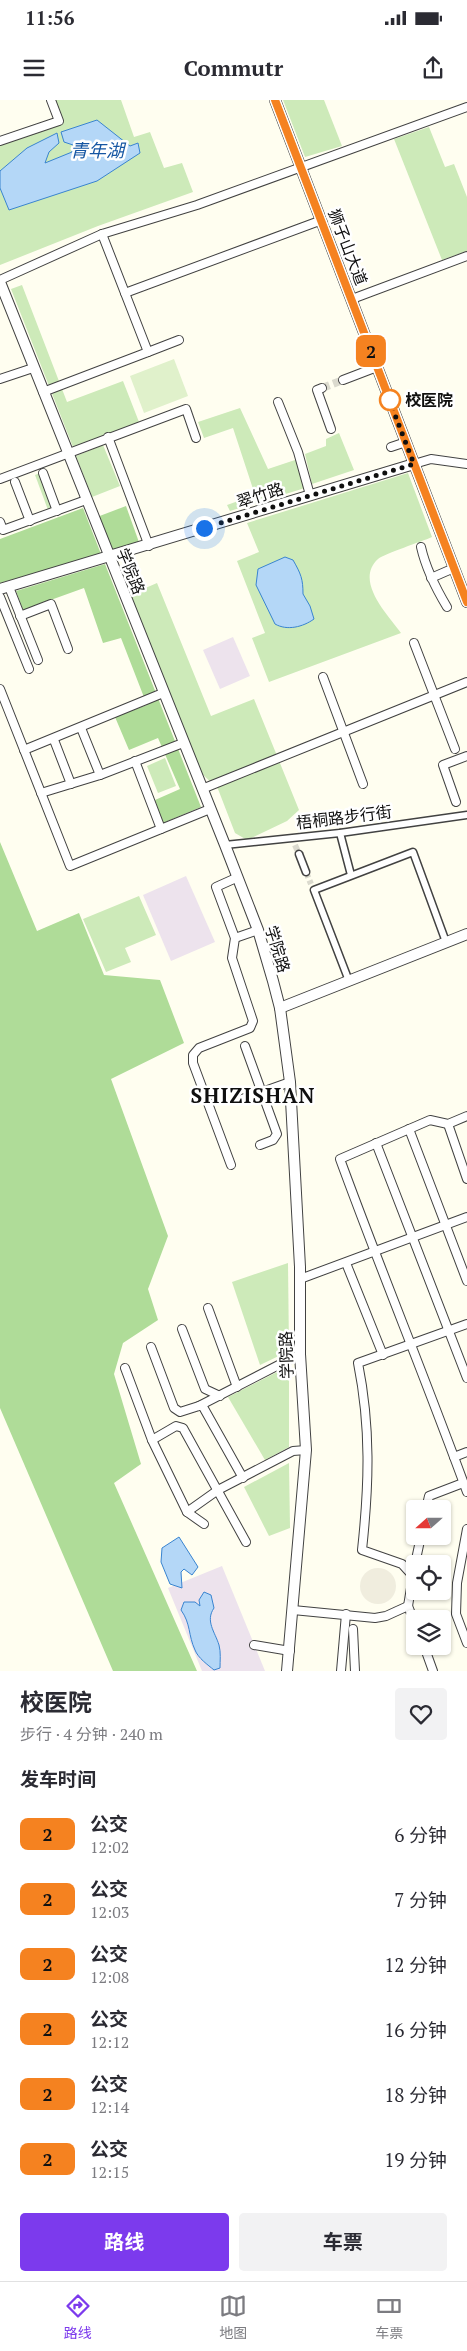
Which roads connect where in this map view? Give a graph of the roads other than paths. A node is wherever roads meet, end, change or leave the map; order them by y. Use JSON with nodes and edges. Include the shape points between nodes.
{"nodes":[{"id":1,"x":51,"y":100,"type":"edge"},
{"id":2,"x":275,"y":100,"type":"edge"},
{"id":3,"x":467,"y":107,"type":"edge"},
{"id":4,"x":0,"y":141,"type":"edge"},
{"id":5,"x":301,"y":167,"type":"junction"},
{"id":6,"x":322,"y":220,"type":"junction"},
{"id":7,"x":102,"y":234,"type":"junction"},
{"id":8,"x":467,"y":256,"type":"edge"},
{"id":9,"x":0,"y":281,"type":"edge"},
{"id":10,"x":125,"y":293,"type":"junction"},
{"id":11,"x":352,"y":299,"type":"junction"},
{"id":12,"x":178,"y":340,"type":"dead end"},
{"id":13,"x":148,"y":352,"type":"junction"},
{"id":14,"x":377,"y":367,"type":"junction"},
{"id":15,"x":33,"y":368,"type":"junction"},
{"id":16,"x":0,"y":379,"type":"edge"},
{"id":17,"x":343,"y":380,"type":"tunnel mouth"},
{"id":18,"x":322,"y":388,"type":"dead end"},
{"id":19,"x":43,"y":392,"type":"junction"},
{"id":20,"x":278,"y":402,"type":"dead end"},
{"id":21,"x":331,"y":429,"type":"dead end"},
{"id":22,"x":108,"y":437,"type":"junction"},
{"id":23,"x":196,"y":438,"type":"dead end"},
{"id":24,"x":406,"y":442,"type":"junction"},
{"id":25,"x":391,"y":447,"type":"dead end"},
{"id":26,"x":68,"y":453,"type":"junction"},
{"id":27,"x":414,"y":464,"type":"junction"},
{"id":28,"x":467,"y":464,"type":"edge"},
{"id":29,"x":42,"y":473,"type":"dead end"},
{"id":30,"x":0,"y":479,"type":"edge"},
{"id":31,"x":15,"y":482,"type":"dead end"},
{"id":32,"x":310,"y":495,"type":"junction"},
{"id":33,"x":86,"y":500,"type":"junction"},
{"id":34,"x":57,"y":511,"type":"junction"},
{"id":35,"x":30,"y":521,"type":"junction"},
{"id":36,"x":0,"y":522,"type":"edge"},
{"id":37,"x":149,"y":546,"type":"junction"},
{"id":38,"x":421,"y":547,"type":"dead end"},
{"id":39,"x":109,"y":557,"type":"junction"},
{"id":40,"x":454,"y":568,"type":"junction"},
{"id":41,"x":431,"y":578,"type":"junction"},
{"id":42,"x":4,"y":588,"type":"edge"},
{"id":43,"x":464,"y":588,"type":"edge"},
{"id":44,"x":0,"y":596,"type":"edge"},
{"id":45,"x":467,"y":602,"type":"edge"},
{"id":46,"x":447,"y":607,"type":"dead end"},
{"id":47,"x":20,"y":616,"type":"junction"},
{"id":48,"x":414,"y":643,"type":"dead end"},
{"id":49,"x":68,"y":649,"type":"dead end"},
{"id":50,"x":38,"y":660,"type":"dead end"},
{"id":51,"x":29,"y":669,"type":"dead end"},
{"id":52,"x":323,"y":677,"type":"dead end"},
{"id":53,"x":467,"y":682,"type":"edge"},
{"id":54,"x":0,"y":689,"type":"edge"},
{"id":55,"x":164,"y":693,"type":"junction"},
{"id":56,"x":435,"y":695,"type":"junction"},
{"id":57,"x":81,"y":728,"type":"junction"},
{"id":58,"x":344,"y":732,"type":"junction"},
{"id":59,"x":54,"y":740,"type":"junction"},
{"id":60,"x":183,"y":742,"type":"junction"},
{"id":61,"x":455,"y":749,"type":"dead end"},
{"id":62,"x":24,"y":750,"type":"junction"},
{"id":63,"x":467,"y":756,"type":"edge"},
{"id":64,"x":136,"y":761,"type":"junction"},
{"id":65,"x":100,"y":774,"type":"junction"},
{"id":66,"x":71,"y":784,"type":"junction"},
{"id":67,"x":363,"y":784,"type":"dead end"},
{"id":68,"x":202,"y":789,"type":"junction"},
{"id":69,"x":41,"y":793,"type":"junction"},
{"id":70,"x":456,"y":802,"type":"dead end"},
{"id":71,"x":210,"y":809,"type":"junction"},
{"id":72,"x":467,"y":815,"type":"edge"},
{"id":73,"x":161,"y":829,"type":"junction"},
{"id":74,"x":340,"y":833,"type":"junction"},
{"id":75,"x":292,"y":838,"type":"junction"},
{"id":76,"x":225,"y":845,"type":"junction"},
{"id":77,"x":295,"y":845,"type":"tunnel mouth"},
{"id":78,"x":299,"y":854,"type":"tunnel mouth"},
{"id":79,"x":306,"y":872,"type":"tunnel mouth"},
{"id":80,"x":351,"y":875,"type":"junction"},
{"id":81,"x":236,"y":878,"type":"junction"},
{"id":82,"x":258,"y":930,"type":"junction"},
{"id":83,"x":467,"y":934,"type":"edge"},
{"id":84,"x":235,"y":938,"type":"junction"},
{"id":85,"x":446,"y":942,"type":"junction"},
{"id":86,"x":349,"y":981,"type":"junction"},
{"id":87,"x":280,"y":1008,"type":"junction"},
{"id":88,"x":244,"y":1046,"type":"dead end"},
{"id":89,"x":290,"y":1082,"type":"junction"},
{"id":90,"x":262,"y":1092,"type":"junction"},
{"id":91,"x":242,"y":1099,"type":"dead end"},
{"id":92,"x":467,"y":1116,"type":"edge"},
{"id":93,"x":448,"y":1124,"type":"junction"},
{"id":94,"x":409,"y":1129,"type":"junction"},
{"id":95,"x":376,"y":1143,"type":"junction"},
{"id":96,"x":260,"y":1145,"type":"dead end"},
{"id":97,"x":231,"y":1165,"type":"dead end"},
{"id":98,"x":467,"y":1178,"type":"edge"},
{"id":99,"x":467,"y":1217,"type":"edge"},
{"id":100,"x":445,"y":1226,"type":"junction"},
{"id":101,"x":413,"y":1239,"type":"junction"},
{"id":102,"x":374,"y":1252,"type":"junction"},
{"id":103,"x":346,"y":1263,"type":"junction"},
{"id":104,"x":300,"y":1279,"type":"junction"},
{"id":105,"x":467,"y":1281,"type":"edge"},
{"id":106,"x":208,"y":1308,"type":"dead end"},
{"id":107,"x":467,"y":1324,"type":"edge"},
{"id":108,"x":182,"y":1330,"type":"dead end"},
{"id":109,"x":449,"y":1331,"type":"junction"},
{"id":110,"x":413,"y":1345,"type":"junction"},
{"id":111,"x":151,"y":1347,"type":"dead end"},
{"id":112,"x":300,"y":1354,"type":"junction"},
{"id":113,"x":383,"y":1355,"type":"junction"},
{"id":114,"x":125,"y":1368,"type":"dead end"},
{"id":115,"x":467,"y":1378,"type":"edge"},
{"id":116,"x":237,"y":1387,"type":"junction"},
{"id":117,"x":220,"y":1396,"type":"junction"},
{"id":118,"x":202,"y":1405,"type":"junction"},
{"id":119,"x":191,"y":1411,"type":"dead end"},
{"id":120,"x":152,"y":1440,"type":"junction"},
{"id":121,"x":306,"y":1450,"type":"junction"},
{"id":122,"x":467,"y":1452,"type":"edge"},
{"id":123,"x":454,"y":1457,"type":"junction"},
{"id":124,"x":243,"y":1478,"type":"junction"},
{"id":125,"x":464,"y":1482,"type":"junction"},
{"id":126,"x":218,"y":1490,"type":"junction"},
{"id":127,"x":467,"y":1492,"type":"edge"},
{"id":128,"x":427,"y":1500,"type":"edge"},
{"id":129,"x":187,"y":1512,"type":"junction"},
{"id":130,"x":204,"y":1524,"type":"dead end"},
{"id":131,"x":467,"y":1529,"type":"edge"},
{"id":132,"x":246,"y":1542,"type":"dead end"},
{"id":133,"x":406,"y":1568,"type":"edge"},
{"id":134,"x":409,"y":1600,"type":"edge"},
{"id":135,"x":408,"y":1606,"type":"junction"},
{"id":136,"x":293,"y":1610,"type":"junction"},
{"id":137,"x":410,"y":1610,"type":"edge"},
{"id":138,"x":346,"y":1614,"type":"junction"},
{"id":139,"x":353,"y":1629,"type":"dead end"},
{"id":140,"x":467,"y":1643,"type":"edge"},
{"id":141,"x":254,"y":1645,"type":"dead end"},
{"id":142,"x":290,"y":1651,"type":"junction"},
{"id":143,"x":427,"y":1655,"type":"edge"},
{"id":144,"x":287,"y":1671,"type":"edge"},
{"id":145,"x":341,"y":1671,"type":"edge"},
{"id":146,"x":355,"y":1671,"type":"edge"},
{"id":147,"x":433,"y":1671,"type":"edge"}],
"edges":[{"from":1,"to":4,"type":"street","via":[[58,121]]},
{"from":2,"to":5,"type":"street","name":"狮子山大道"},
{"from":3,"to":5,"type":"street"},
{"from":5,"to":6,"type":"street","name":"狮子山大道"},
{"from":5,"to":7,"type":"street","via":[[197,205]]},
{"from":6,"to":10,"type":"street"},
{"from":6,"to":11,"type":"street","name":"狮子山大道"},
{"from":7,"to":9,"type":"street"},
{"from":7,"to":10,"type":"street"},
{"from":8,"to":11,"type":"street"},
{"from":9,"to":15,"type":"street","name":"学院路"},
{"from":10,"to":13,"type":"street"},
{"from":11,"to":14,"type":"street","name":"狮子山大道"},
{"from":12,"to":13,"type":"street"},
{"from":13,"to":19,"type":"street"},
{"from":14,"to":17,"type":"street"},
{"from":14,"to":24,"type":"street","name":"狮子山大道"},
{"from":15,"to":16,"type":"street"},
{"from":15,"to":19,"type":"street","name":"学院路"},
{"from":18,"to":21,"type":"street","via":[[317,390]]},
{"from":19,"to":26,"type":"street","name":"学院路"},
{"from":20,"to":32,"type":"street","via":[[298,452]]},
{"from":22,"to":23,"type":"street","via":[[186,409]]},
{"from":22,"to":26,"type":"street"},
{"from":22,"to":37,"type":"street"},
{"from":24,"to":25,"type":"street"},
{"from":24,"to":27,"type":"street","name":"狮子山大道"},
{"from":26,"to":30,"type":"street"},
{"from":26,"to":33,"type":"street","name":"学院路"},
{"from":27,"to":28,"type":"street","via":[[431,460]]},
{"from":27,"to":32,"type":"street","name":"翠竹路"},
{"from":27,"to":40,"type":"street","name":"狮子山大道"},
{"from":29,"to":34,"type":"street"},
{"from":31,"to":35,"type":"street"},
{"from":32,"to":37,"type":"street","name":"翠竹路"},
{"from":33,"to":34,"type":"street"},
{"from":33,"to":39,"type":"street","name":"学院路"},
{"from":34,"to":35,"type":"street"},
{"from":35,"to":36,"type":"street","via":[[3,530]]},
{"from":37,"to":39,"type":"street","name":"翠竹路"},
{"from":38,"to":41,"type":"street"},
{"from":39,"to":42,"type":"street","name":"翠竹路"},
{"from":39,"to":55,"type":"street","name":"学院路"},
{"from":40,"to":41,"type":"street"},
{"from":40,"to":43,"type":"street","name":"狮子山大道"},
{"from":41,"to":46,"type":"street"},
{"from":42,"to":47,"type":"street"},
{"from":43,"to":45,"type":"street","name":"狮子山大道"},
{"from":44,"to":51,"type":"street"},
{"from":47,"to":49,"type":"street","via":[[51,604]]},
{"from":47,"to":50,"type":"street"},
{"from":48,"to":56,"type":"street"},
{"from":52,"to":58,"type":"street"},
{"from":53,"to":56,"type":"street"},
{"from":54,"to":62,"type":"street"},
{"from":55,"to":57,"type":"street"},
{"from":55,"to":60,"type":"street","name":"学院路"},
{"from":56,"to":58,"type":"street"},
{"from":56,"to":61,"type":"street"},
{"from":57,"to":59,"type":"street"},
{"from":57,"to":65,"type":"street"},
{"from":58,"to":67,"type":"street"},
{"from":58,"to":68,"type":"street"},
{"from":59,"to":62,"type":"street"},
{"from":59,"to":66,"type":"street"},
{"from":60,"to":64,"type":"street"},
{"from":60,"to":68,"type":"street","name":"学院路"},
{"from":62,"to":69,"type":"street"},
{"from":63,"to":70,"type":"street","via":[[442,765]]},
{"from":64,"to":65,"type":"street"},
{"from":64,"to":73,"type":"street"},
{"from":65,"to":66,"type":"street"},
{"from":66,"to":69,"type":"street"},
{"from":68,"to":71,"type":"street","name":"学院路"},
{"from":69,"to":73,"type":"street","via":[[70,866]]},
{"from":71,"to":73,"type":"street"},
{"from":71,"to":76,"type":"street","name":"学院路"},
{"from":72,"to":74,"type":"street","name":"梧桐路步行街"},
{"from":74,"to":75,"type":"street","name":"梧桐路步行街"},
{"from":74,"to":80,"type":"street"},
{"from":75,"to":76,"type":"street","name":"梧桐路步行街"},
{"from":75,"to":77,"type":"street"},
{"from":76,"to":81,"type":"street","name":"学院路"},
{"from":78,"to":79,"type":"street"},
{"from":80,"to":85,"type":"street","via":[[413,852]]},
{"from":80,"to":86,"type":"street","via":[[312,887]]},
{"from":81,"to":82,"type":"street","name":"学院路"},
{"from":81,"to":84,"type":"street","via":[[216,887]]},
{"from":82,"to":84,"type":"street"},
{"from":82,"to":87,"type":"street","name":"学院路"},
{"from":83,"to":85,"type":"street"},
{"from":84,"to":97,"type":"street","via":[[232,958],[253,1021],[250,1028],[198,1048],[192,1063]]},
{"from":85,"to":86,"type":"street"},
{"from":86,"to":87,"type":"street"},
{"from":87,"to":89,"type":"street","name":"学院路"},
{"from":88,"to":90,"type":"street"},
{"from":89,"to":90,"type":"street"},
{"from":89,"to":104,"type":"street","name":"学院路"},
{"from":90,"to":91,"type":"street"},
{"from":90,"to":96,"type":"street","via":[[276,1134],[273,1140]]},
{"from":92,"to":93,"type":"street"},
{"from":93,"to":94,"type":"street","via":[[430,1120]]},
{"from":93,"to":98,"type":"street"},
{"from":94,"to":95,"type":"street"},
{"from":94,"to":100,"type":"street"},
{"from":95,"to":101,"type":"street"},
{"from":95,"to":102,"type":"street","via":[[340,1159]]},
{"from":99,"to":100,"type":"street"},
{"from":100,"to":101,"type":"street"},
{"from":100,"to":105,"type":"street"},
{"from":101,"to":102,"type":"street"},
{"from":101,"to":109,"type":"street"},
{"from":102,"to":103,"type":"street"},
{"from":102,"to":110,"type":"street"},
{"from":103,"to":104,"type":"street"},
{"from":103,"to":113,"type":"street"},
{"from":104,"to":112,"type":"street","name":"学院路"},
{"from":106,"to":116,"type":"street"},
{"from":107,"to":109,"type":"street"},
{"from":108,"to":117,"type":"street","via":[[205,1389]]},
{"from":109,"to":110,"type":"street"},
{"from":109,"to":115,"type":"street"},
{"from":110,"to":113,"type":"street"},
{"from":110,"to":123,"type":"street"},
{"from":111,"to":118,"type":"street","via":[[174,1408],[180,1412]]},
{"from":112,"to":116,"type":"street"},
{"from":112,"to":121,"type":"street","name":"学院路"},
{"from":113,"to":133,"type":"street","via":[[358,1363],[364,1391],[369,1489],[362,1550]]},
{"from":114,"to":120,"type":"street"},
{"from":116,"to":117,"type":"street"},
{"from":117,"to":118,"type":"street"},
{"from":118,"to":119,"type":"street"},
{"from":118,"to":124,"type":"street"},
{"from":120,"to":126,"type":"street","via":[[176,1426],[183,1428]]},
{"from":120,"to":129,"type":"street"},
{"from":121,"to":124,"type":"street","via":[[294,1451]]},
{"from":121,"to":136,"type":"street","name":"学院路"},
{"from":122,"to":123,"type":"street"},
{"from":123,"to":125,"type":"street"},
{"from":124,"to":126,"type":"street"},
{"from":125,"to":127,"type":"street"},
{"from":125,"to":128,"type":"street","via":[[428,1496]]},
{"from":126,"to":129,"type":"street"},
{"from":126,"to":132,"type":"street"},
{"from":129,"to":130,"type":"street"},
{"from":131,"to":140,"type":"street","via":[[457,1583],[456,1614]]},
{"from":134,"to":135,"type":"street"},
{"from":135,"to":137,"type":"street"},
{"from":135,"to":138,"type":"street","via":[[375,1618]]},
{"from":136,"to":138,"type":"street"},
{"from":136,"to":142,"type":"street","name":"学院路"},
{"from":138,"to":145,"type":"street"},
{"from":139,"to":146,"type":"street"},
{"from":141,"to":142,"type":"street"},
{"from":142,"to":144,"type":"street","name":"学院路"},
{"from":143,"to":147,"type":"street"}]}
